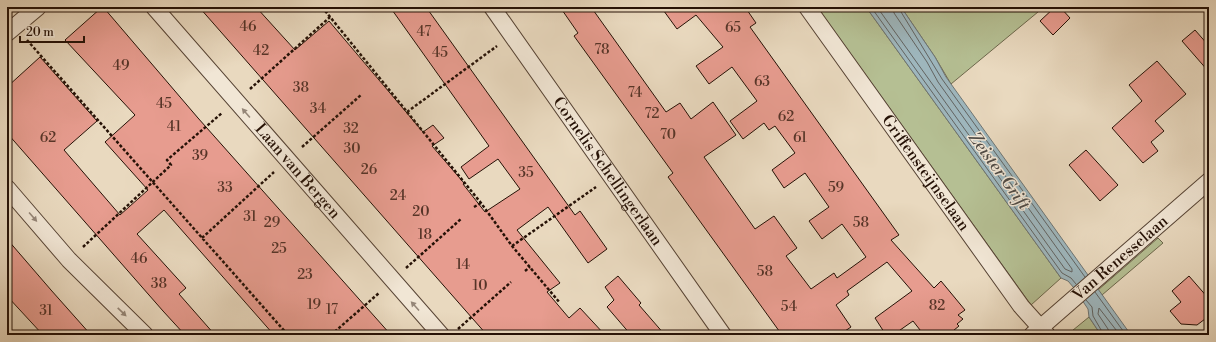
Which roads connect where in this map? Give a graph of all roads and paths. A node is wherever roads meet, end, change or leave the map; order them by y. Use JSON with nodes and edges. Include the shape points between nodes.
{"nodes":[{"id":1,"x":38,"y":7,"type":"edge"},
{"id":2,"x":154,"y":7,"type":"edge"},
{"id":3,"x":322,"y":7,"type":"edge"},
{"id":4,"x":492,"y":7,"type":"edge"},
{"id":5,"x":807,"y":7,"type":"edge"},
{"id":6,"x":330,"y":17,"type":"junction"},
{"id":7,"x":11,"y":29,"type":"edge"},
{"id":8,"x":512,"y":35,"type":"junction"},
{"id":9,"x":361,"y":95,"type":"dead end"},
{"id":10,"x":236,"y":102,"type":"junction"},
{"id":11,"x":407,"y":112,"type":"junction"},
{"id":12,"x":287,"y":160,"type":"junction"},
{"id":13,"x":611,"y":175,"type":"junction"},
{"id":14,"x":152,"y":181,"type":"junction"},
{"id":15,"x":1209,"y":181,"type":"edge"},
{"id":16,"x":7,"y":188,"type":"edge"},
{"id":17,"x":481,"y":203,"type":"junction"},
{"id":18,"x":474,"y":207,"type":"dead end"},
{"id":19,"x":461,"y":219,"type":"dead end"},
{"id":20,"x":202,"y":238,"type":"junction"},
{"id":21,"x":512,"y":246,"type":"junction"},
{"id":22,"x":69,"y":260,"type":"junction"},
{"id":23,"x":530,"y":267,"type":"junction"},
{"id":24,"x":525,"y":271,"type":"dead end"},
{"id":25,"x":392,"y":281,"type":"junction"},
{"id":26,"x":511,"y":282,"type":"dead end"},
{"id":27,"x":560,"y":302,"type":"dead end"},
{"id":28,"x":457,"y":330,"type":"dead end"},
{"id":29,"x":1040,"y":332,"type":"edge"},
{"id":30,"x":145,"y":335,"type":"edge"},
{"id":31,"x":288,"y":335,"type":"edge"},
{"id":32,"x":331,"y":335,"type":"edge"},
{"id":33,"x":441,"y":335,"type":"edge"},
{"id":34,"x":723,"y":335,"type":"edge"}],
"edges":[{"from":1,"to":7,"type":"street"},
{"from":2,"to":10,"type":"street","name":"Laan van Bergen"},
{"from":3,"to":6,"type":"path"},
{"from":4,"to":8,"type":"street","name":"Cornelis Schellingerlaan"},
{"from":5,"to":29,"type":"street","name":"Griffensteijnselaan"},
{"from":6,"to":10,"type":"path"},
{"from":6,"to":11,"type":"path"},
{"from":7,"to":14,"type":"path"},
{"from":8,"to":11,"type":"path"},
{"from":8,"to":13,"type":"street","name":"Cornelis Schellingerlaan"},
{"from":9,"to":12,"type":"path"},
{"from":12,"to":10,"type":"street","name":"Laan van Bergen","one_way":true},
{"from":10,"to":14,"type":"path","via":[[168,160],[171,165]]},
{"from":11,"to":17,"type":"path"},
{"from":12,"to":20,"type":"path"},
{"from":12,"to":25,"type":"street","name":"Laan van Bergen"},
{"from":13,"to":21,"type":"path"},
{"from":13,"to":34,"type":"street","name":"Cornelis Schellingerlaan"},
{"from":14,"to":20,"type":"path"},
{"from":14,"to":22,"type":"path"},
{"from":15,"to":29,"type":"street","name":"Van Renesselaan","via":[[1095,279]]},
{"from":16,"to":22,"type":"street","one_way":true},
{"from":17,"to":18,"type":"path"},
{"from":17,"to":21,"type":"path"},
{"from":19,"to":25,"type":"path"},
{"from":20,"to":31,"type":"path"},
{"from":21,"to":23,"type":"path"},
{"from":22,"to":30,"type":"street","one_way":true},
{"from":23,"to":24,"type":"path"},
{"from":23,"to":27,"type":"path"},
{"from":25,"to":32,"type":"path"},
{"from":33,"to":25,"type":"street","name":"Laan van Bergen","one_way":true},
{"from":26,"to":28,"type":"path"}]}
